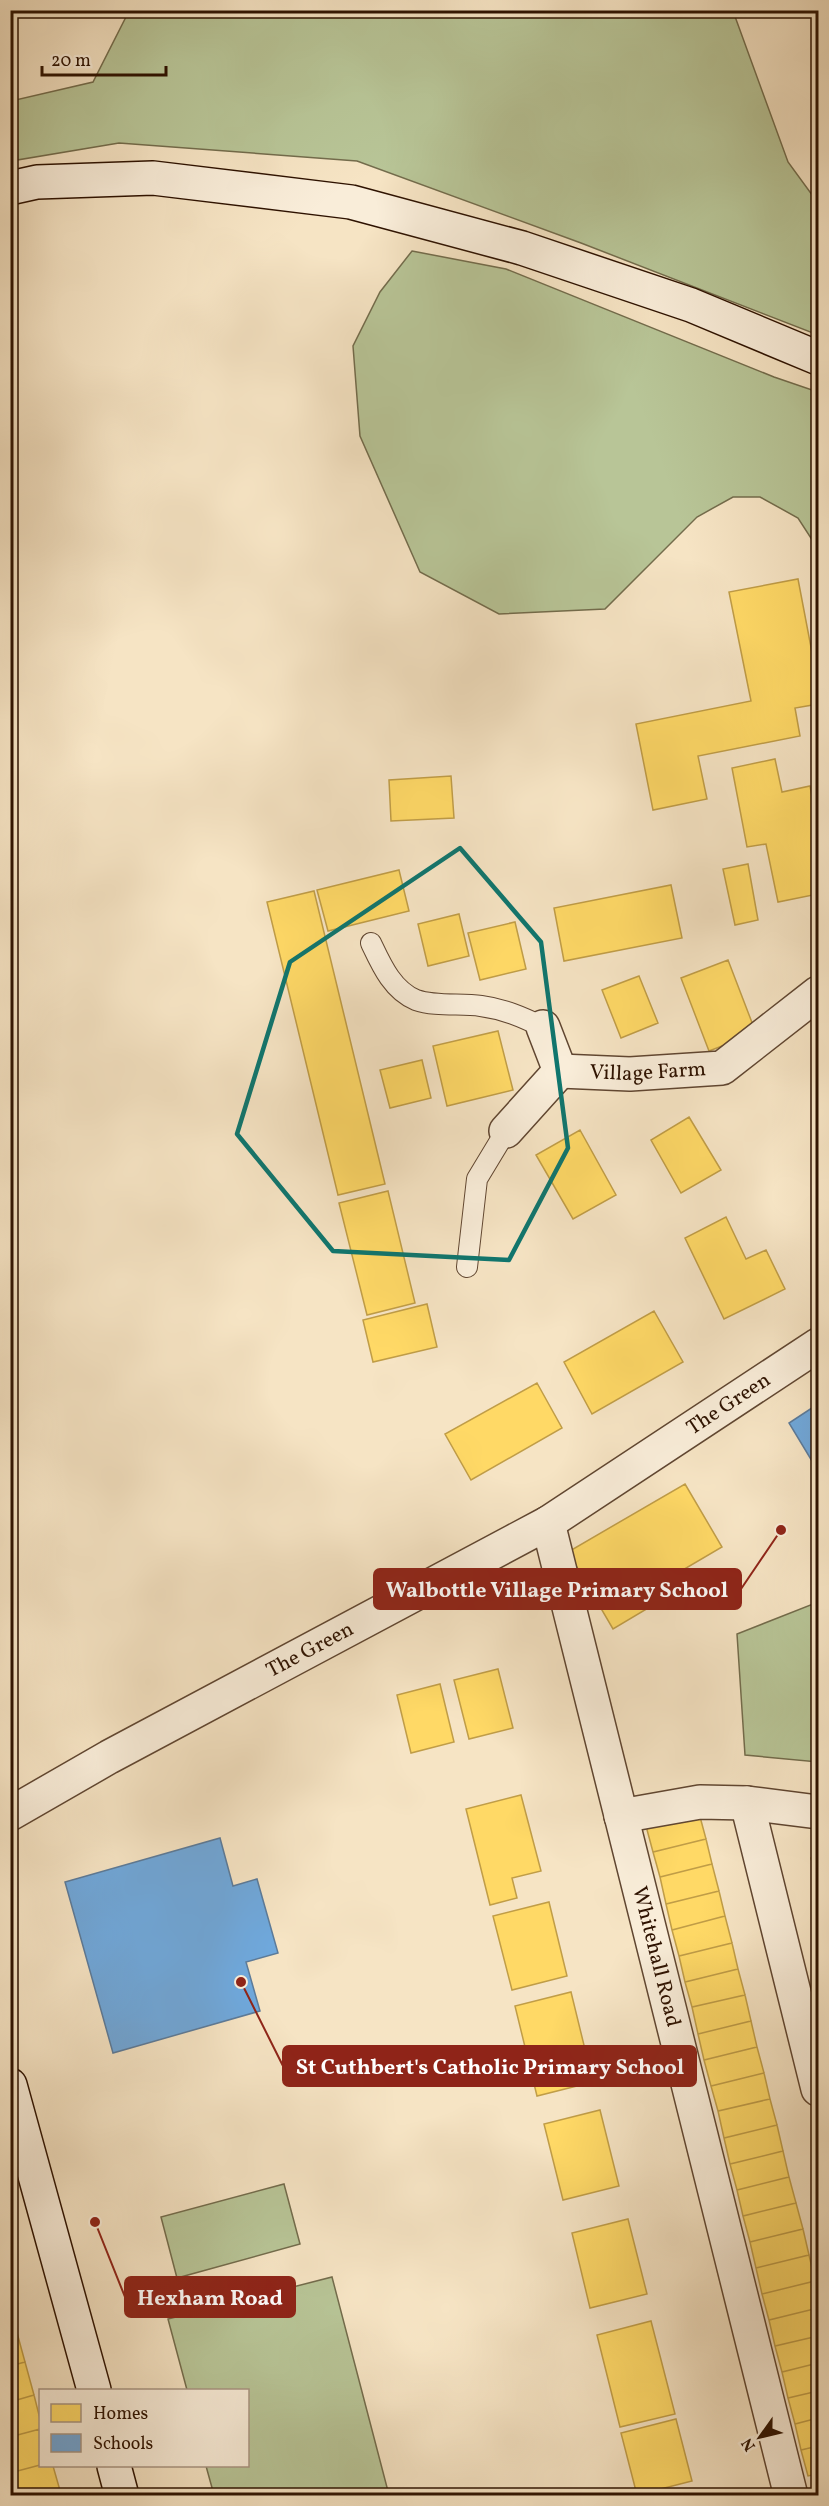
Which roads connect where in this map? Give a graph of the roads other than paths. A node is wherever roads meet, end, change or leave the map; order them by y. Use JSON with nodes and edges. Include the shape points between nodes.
{"nodes":[{"id":1,"x":10,"y":188,"type":"edge"},
{"id":2,"x":819,"y":358,"type":"edge"},
{"id":3,"x":371,"y":943,"type":"dead end"},
{"id":4,"x":819,"y":993,"type":"edge"},
{"id":5,"x":543,"y":1028,"type":"joint"},
{"id":6,"x":560,"y":1071,"type":"junction"},
{"id":7,"x":506,"y":1131,"type":"joint"},
{"id":8,"x":467,"y":1267,"type":"dead end"},
{"id":9,"x":819,"y":1345,"type":"edge"},
{"id":10,"x":548,"y":1523,"type":"junction"},
{"id":11,"x":747,"y":1803,"type":"junction"},
{"id":12,"x":819,"y":1812,"type":"edge"},
{"id":13,"x":10,"y":1814,"type":"edge"},
{"id":14,"x":621,"y":1816,"type":"junction"},
{"id":15,"x":10,"y":2085,"type":"edge"},
{"id":16,"x":819,"y":2089,"type":"edge"},
{"id":17,"x":93,"y":2389,"type":"edge"},
{"id":18,"x":114,"y":2467,"type":"edge"},
{"id":19,"x":819,"y":2491,"type":"edge"},
{"id":20,"x":122,"y":2496,"type":"edge"},
{"id":21,"x":791,"y":2496,"type":"edge"},
{"id":22,"x":802,"y":2496,"type":"edge"}],
"edges":[{"from":1,"to":2,"type":"street","via":[[37,182],[153,178],[351,202],[533,252],[692,305]]},
{"from":3,"to":5,"type":"lane","via":[[393,983],[417,1000],[502,1009]]},
{"from":4,"to":6,"type":"street","name":"Village Farm","via":[[722,1068],[630,1074]]},
{"from":5,"to":6,"type":"street","name":"Village Farm"},
{"from":6,"to":7,"type":"street","name":"Village Farm"},
{"from":7,"to":8,"type":"lane","via":[[477,1179]]},
{"from":9,"to":10,"type":"street","name":"The Green"},
{"from":10,"to":13,"type":"street","name":"The Green","via":[[109,1757]]},
{"from":10,"to":14,"type":"street","name":"Whitehall Road"},
{"from":11,"to":12,"type":"street"},
{"from":11,"to":14,"type":"street","via":[[700,1802]]},
{"from":11,"to":16,"type":"street"},
{"from":14,"to":21,"type":"street","name":"Whitehall Road"},
{"from":15,"to":17,"type":"street"},
{"from":18,"to":20,"type":"street"},
{"from":19,"to":22,"type":"street"}]}
